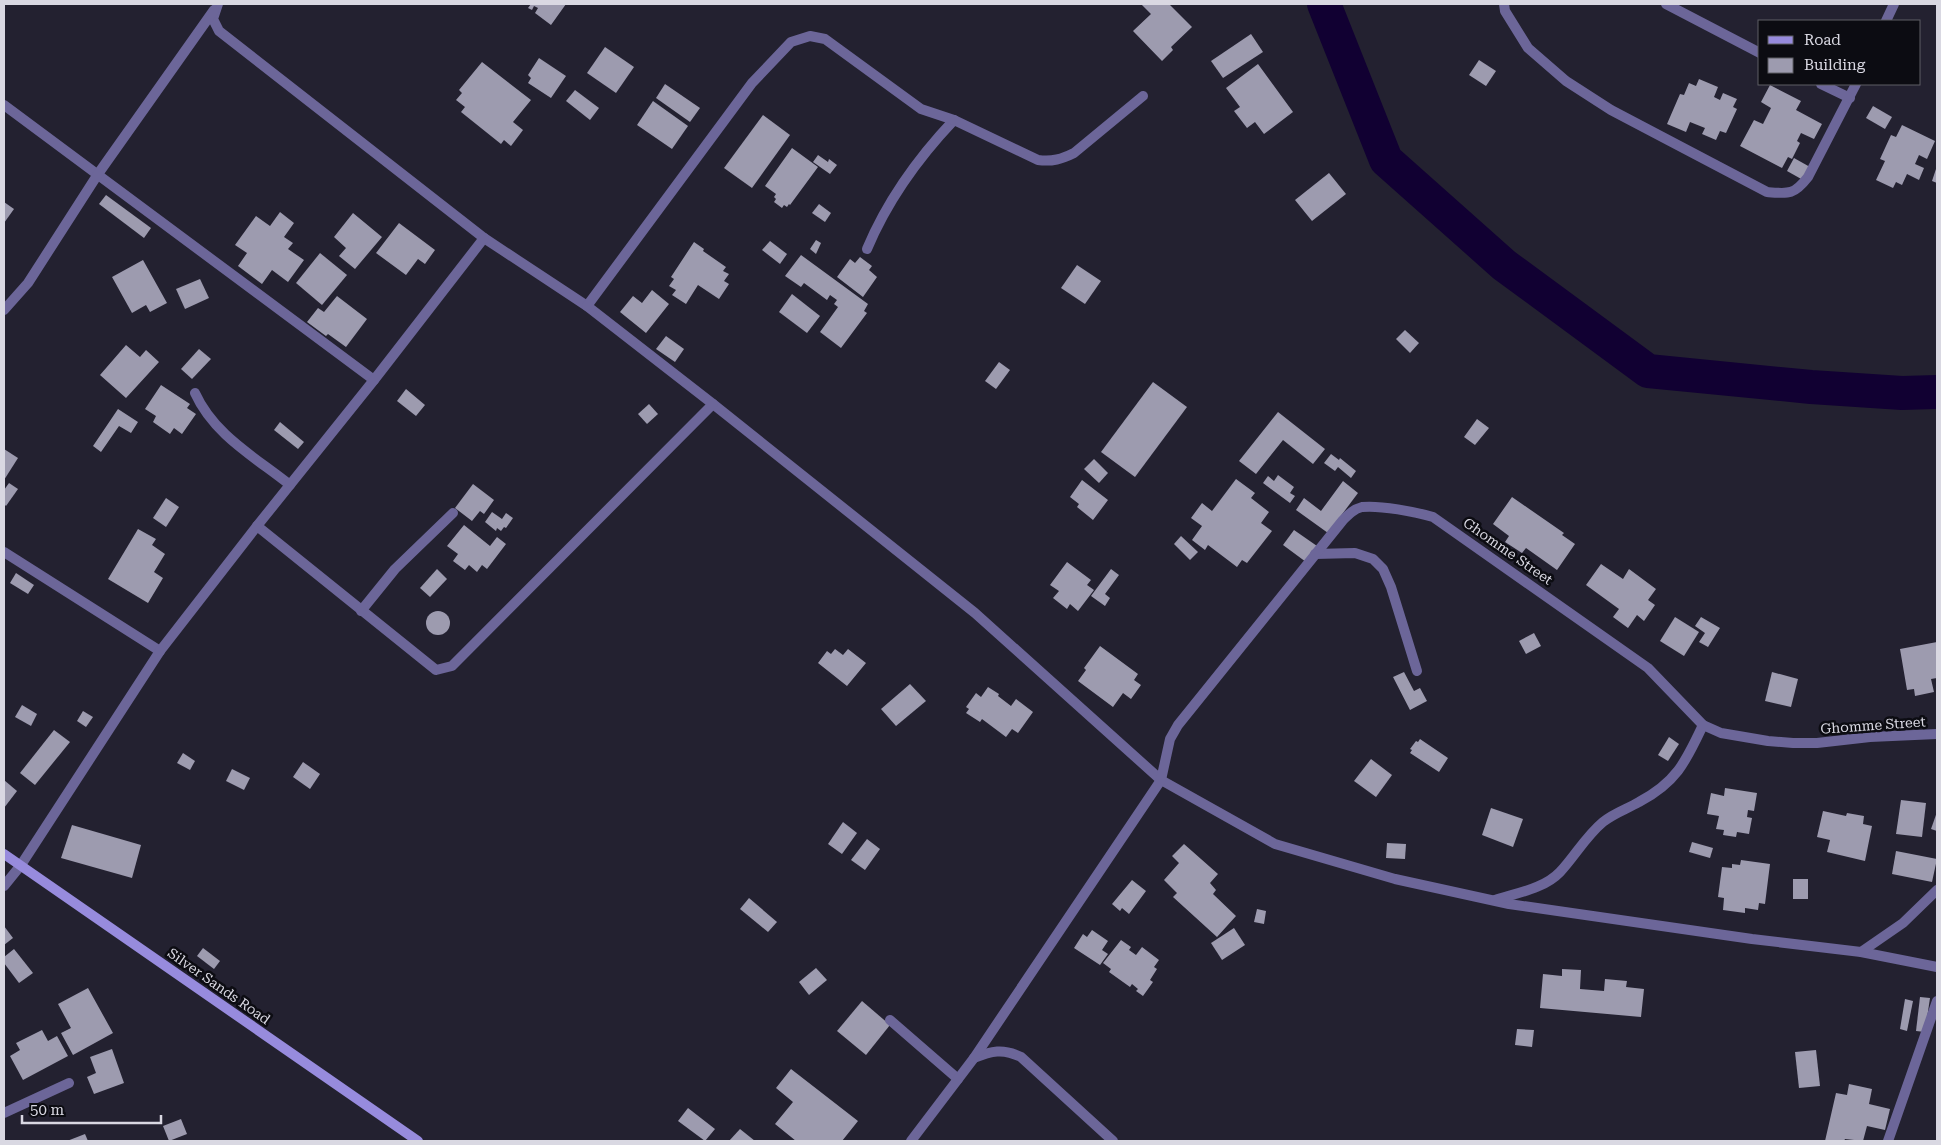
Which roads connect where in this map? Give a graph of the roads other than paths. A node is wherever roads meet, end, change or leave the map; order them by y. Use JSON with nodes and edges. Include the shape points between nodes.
{"nodes":[{"id":1,"x":1504,"y":4,"type":"edge"},
{"id":2,"x":1666,"y":4,"type":"edge"},
{"id":3,"x":1894,"y":4,"type":"edge"},
{"id":4,"x":217,"y":5,"type":"edge"},
{"id":5,"x":1886,"y":20,"type":"edge"},
{"id":6,"x":1758,"y":52,"type":"edge"},
{"id":7,"x":1823,"y":85,"type":"edge"},
{"id":8,"x":1856,"y":85,"type":"edge"},
{"id":9,"x":1144,"y":96,"type":"dead end"},
{"id":10,"x":1850,"y":98,"type":"junction"},
{"id":11,"x":4,"y":104,"type":"edge"},
{"id":12,"x":954,"y":120,"type":"junction"},
{"id":13,"x":98,"y":174,"type":"junction"},
{"id":14,"x":484,"y":238,"type":"junction"},
{"id":15,"x":866,"y":249,"type":"dead end"},
{"id":16,"x":587,"y":306,"type":"junction"},
{"id":17,"x":4,"y":310,"type":"edge"},
{"id":18,"x":374,"y":380,"type":"junction"},
{"id":19,"x":195,"y":393,"type":"dead end"},
{"id":20,"x":713,"y":404,"type":"junction"},
{"id":21,"x":290,"y":486,"type":"junction"},
{"id":22,"x":453,"y":514,"type":"dead end"},
{"id":23,"x":257,"y":526,"type":"junction"},
{"id":24,"x":4,"y":552,"type":"edge"},
{"id":25,"x":1315,"y":554,"type":"junction"},
{"id":26,"x":362,"y":611,"type":"junction"},
{"id":27,"x":160,"y":651,"type":"junction"},
{"id":28,"x":1416,"y":671,"type":"dead end"},
{"id":29,"x":1703,"y":725,"type":"junction"},
{"id":30,"x":1937,"y":734,"type":"edge"},
{"id":31,"x":1161,"y":780,"type":"junction"},
{"id":32,"x":4,"y":854,"type":"edge"},
{"id":33,"x":21,"y":865,"type":"junction"},
{"id":34,"x":4,"y":886,"type":"edge"},
{"id":35,"x":1937,"y":890,"type":"edge"},
{"id":36,"x":1494,"y":900,"type":"junction"},
{"id":37,"x":1861,"y":952,"type":"junction"},
{"id":38,"x":1937,"y":967,"type":"edge"},
{"id":39,"x":1937,"y":1001,"type":"edge"},
{"id":40,"x":890,"y":1020,"type":"dead end"},
{"id":41,"x":974,"y":1058,"type":"junction"},
{"id":42,"x":958,"y":1079,"type":"junction"},
{"id":43,"x":69,"y":1084,"type":"dead end"},
{"id":44,"x":4,"y":1114,"type":"edge"},
{"id":45,"x":418,"y":1141,"type":"edge"},
{"id":46,"x":911,"y":1141,"type":"edge"},
{"id":47,"x":1113,"y":1141,"type":"edge"},
{"id":48,"x":1888,"y":1141,"type":"edge"}],
"edges":[{"from":1,"to":10,"type":"street","via":[[1528,48],[1566,81],[1611,110],[1767,192],[1788,194],[1798,190]]},
{"from":2,"to":6,"type":"street"},
{"from":3,"to":5,"type":"street"},
{"from":4,"to":13,"type":"street"},
{"from":4,"to":14,"type":"street","via":[[213,19],[219,31]]},
{"from":7,"to":10,"type":"street"},
{"from":8,"to":10,"type":"street"},
{"from":9,"to":12,"type":"street","via":[[1074,153],[1049,162],[1038,160]]},
{"from":11,"to":13,"type":"street"},
{"from":12,"to":15,"type":"street","via":[[926,151],[889,202]]},
{"from":12,"to":16,"type":"street","via":[[921,108],[825,39],[810,36],[791,42],[752,83]]},
{"from":13,"to":17,"type":"street","via":[[28,283]]},
{"from":13,"to":18,"type":"street"},
{"from":14,"to":16,"type":"street"},
{"from":14,"to":18,"type":"street"},
{"from":16,"to":20,"type":"street"},
{"from":18,"to":21,"type":"street"},
{"from":19,"to":21,"type":"street","via":[[207,415],[222,432]]},
{"from":20,"to":26,"type":"street","via":[[452,666],[436,670]]},
{"from":20,"to":31,"type":"street","via":[[975,613]]},
{"from":21,"to":23,"type":"street"},
{"from":22,"to":26,"type":"street","via":[[395,569]]},
{"from":23,"to":26,"type":"street"},
{"from":23,"to":27,"type":"street"},
{"from":24,"to":27,"type":"street"},
{"from":25,"to":28,"type":"street","via":[[1355,553],[1373,559],[1383,569]]},
{"from":25,"to":29,"type":"street","name":"Ghomme Street","via":[[1353,510],[1363,507],[1418,512],[1433,517],[1648,668]]},
{"from":25,"to":31,"type":"street","name":"Ghomme Street","via":[[1178,724],[1170,739]]},
{"from":27,"to":33,"type":"street"},
{"from":29,"to":30,"type":"street","name":"Ghomme Street","via":[[1722,733],[1793,743]]},
{"from":29,"to":36,"type":"street","via":[[1685,763],[1662,788],[1602,823],[1550,880]]},
{"from":31,"to":36,"type":"street","via":[[1275,844],[1396,879]]},
{"from":31,"to":41,"type":"street"},
{"from":32,"to":33,"type":"street","name":"Silver Sands Road"},
{"from":33,"to":34,"type":"street"},
{"from":33,"to":45,"type":"street","name":"Silver Sands Road"},
{"from":35,"to":37,"type":"street","via":[[1903,923]]},
{"from":36,"to":37,"type":"street"},
{"from":37,"to":38,"type":"street"},
{"from":39,"to":48,"type":"street"},
{"from":40,"to":42,"type":"street"},
{"from":41,"to":42,"type":"street"},
{"from":41,"to":47,"type":"street","via":[[999,1050],[1021,1056]]},
{"from":42,"to":46,"type":"street"},
{"from":43,"to":44,"type":"street"}]}
